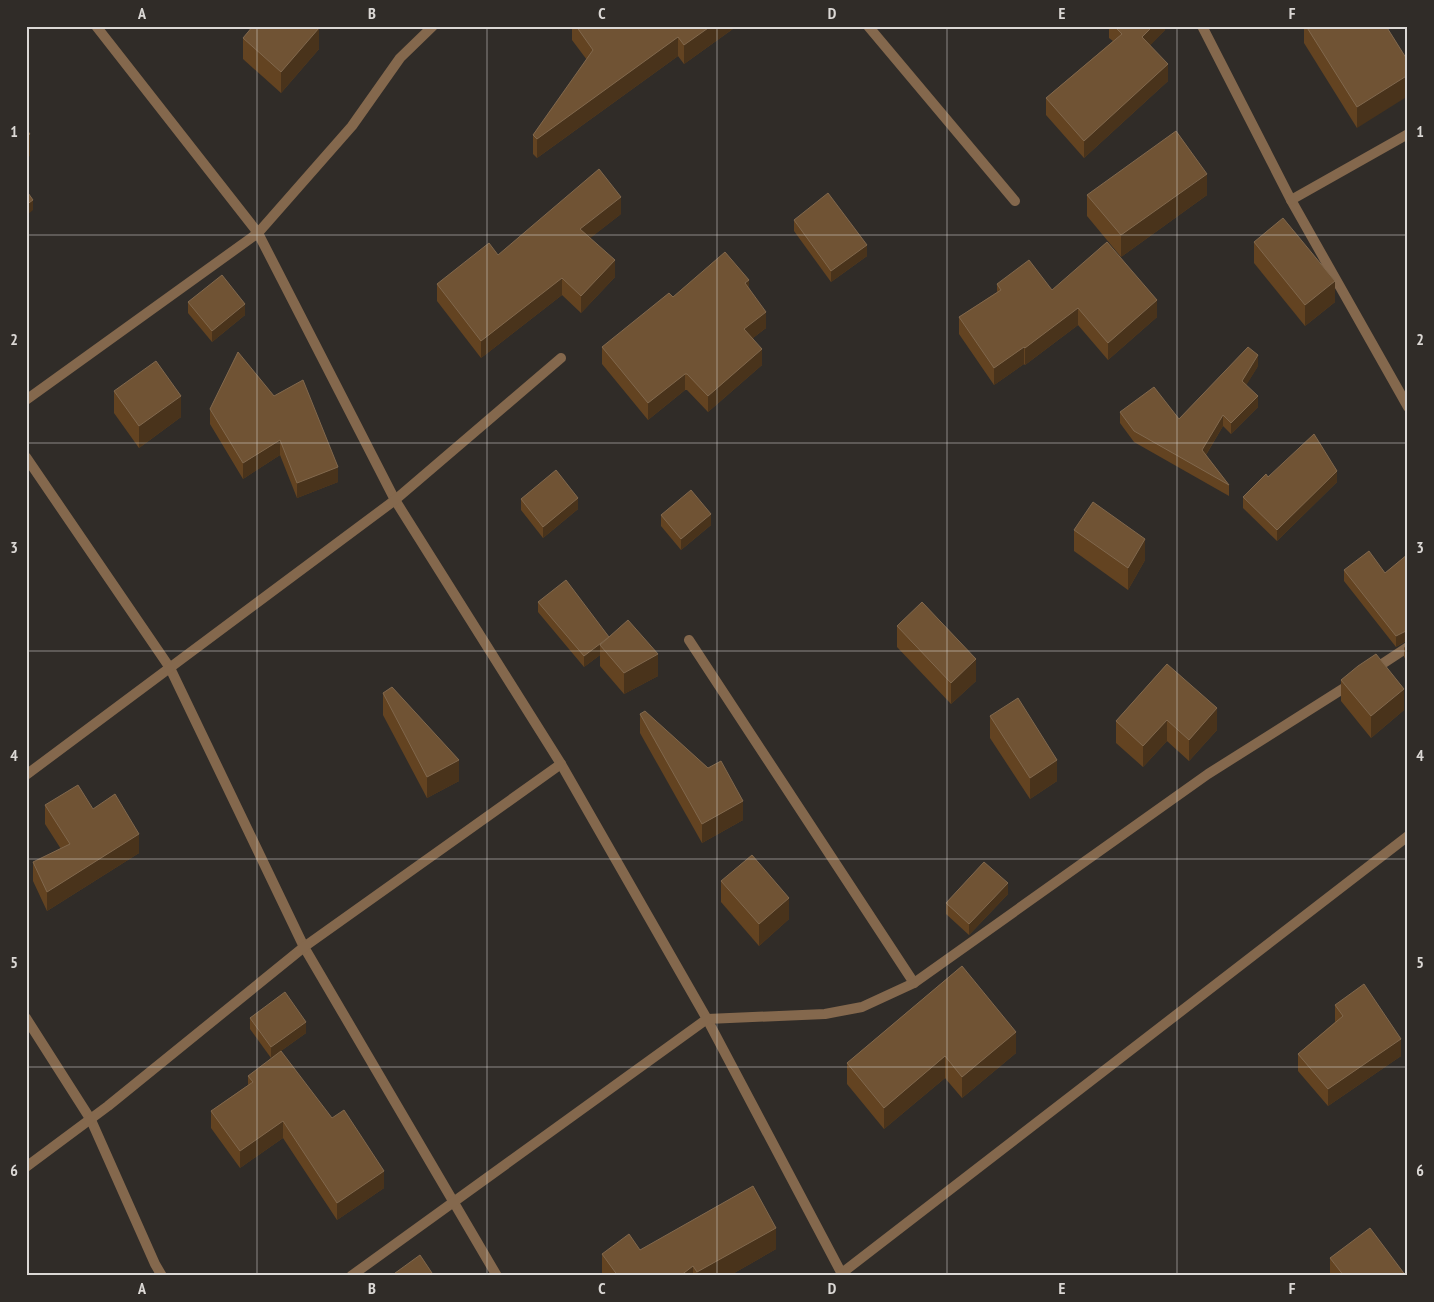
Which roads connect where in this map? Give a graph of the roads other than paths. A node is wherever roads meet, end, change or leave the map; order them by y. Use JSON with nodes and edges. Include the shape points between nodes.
{"nodes":[{"id":1,"x":96,"y":26,"type":"edge"},
{"id":2,"x":433,"y":26,"type":"edge"},
{"id":3,"x":868,"y":26,"type":"edge"},
{"id":4,"x":1202,"y":26,"type":"edge"},
{"id":5,"x":1408,"y":134,"type":"edge"},
{"id":6,"x":1291,"y":200,"type":"junction"},
{"id":7,"x":1015,"y":201,"type":"dead end"},
{"id":8,"x":258,"y":233,"type":"junction"},
{"id":9,"x":560,"y":358,"type":"dead end"},
{"id":10,"x":26,"y":400,"type":"edge"},
{"id":11,"x":1408,"y":407,"type":"edge"},
{"id":12,"x":26,"y":457,"type":"edge"},
{"id":13,"x":395,"y":500,"type":"junction"},
{"id":14,"x":689,"y":640,"type":"dead end"},
{"id":15,"x":1408,"y":647,"type":"edge"},
{"id":16,"x":170,"y":668,"type":"junction"},
{"id":17,"x":561,"y":764,"type":"junction"},
{"id":18,"x":26,"y":775,"type":"edge"},
{"id":19,"x":1408,"y":836,"type":"edge"},
{"id":20,"x":304,"y":947,"type":"junction"},
{"id":21,"x":914,"y":983,"type":"junction"},
{"id":22,"x":26,"y":1018,"type":"edge"},
{"id":23,"x":707,"y":1019,"type":"junction"},
{"id":24,"x":91,"y":1120,"type":"junction"},
{"id":25,"x":26,"y":1167,"type":"edge"},
{"id":26,"x":454,"y":1203,"type":"junction"},
{"id":27,"x":843,"y":1275,"type":"edge"},
{"id":28,"x":162,"y":1276,"type":"edge"},
{"id":29,"x":351,"y":1276,"type":"edge"},
{"id":30,"x":497,"y":1276,"type":"edge"}],
"edges":[{"from":1,"to":8,"type":"street"},
{"from":2,"to":8,"type":"street","via":[[400,58],[352,126]]},
{"from":3,"to":7,"type":"street"},
{"from":4,"to":6,"type":"street"},
{"from":5,"to":6,"type":"street"},
{"from":6,"to":11,"type":"street"},
{"from":8,"to":10,"type":"street"},
{"from":8,"to":13,"type":"street"},
{"from":9,"to":13,"type":"street"},
{"from":12,"to":16,"type":"street"},
{"from":13,"to":16,"type":"street"},
{"from":13,"to":17,"type":"street"},
{"from":14,"to":21,"type":"street"},
{"from":15,"to":21,"type":"street","via":[[1208,774]]},
{"from":16,"to":18,"type":"street"},
{"from":16,"to":20,"type":"street"},
{"from":17,"to":20,"type":"street"},
{"from":17,"to":23,"type":"street"},
{"from":19,"to":27,"type":"street"},
{"from":20,"to":24,"type":"street"},
{"from":20,"to":26,"type":"street"},
{"from":21,"to":23,"type":"street","via":[[862,1008],[834,1013]]},
{"from":22,"to":24,"type":"street"},
{"from":23,"to":26,"type":"street"},
{"from":23,"to":27,"type":"street"},
{"from":24,"to":25,"type":"street"},
{"from":24,"to":28,"type":"street"},
{"from":26,"to":29,"type":"street"},
{"from":26,"to":30,"type":"street"}]}
